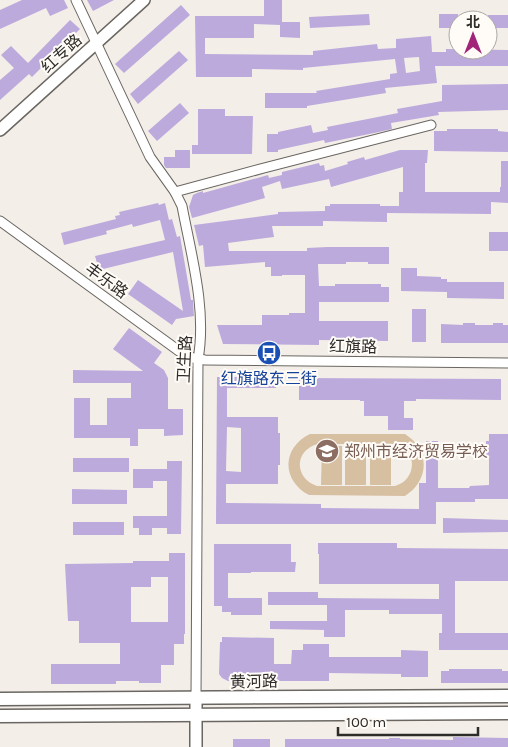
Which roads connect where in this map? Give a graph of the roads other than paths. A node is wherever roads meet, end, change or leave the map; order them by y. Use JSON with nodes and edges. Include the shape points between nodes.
{"nodes":[{"id":1,"x":76,"y":0,"type":"edge"},
{"id":2,"x":144,"y":0,"type":"edge"},
{"id":3,"x":96,"y":43,"type":"junction"},
{"id":4,"x":431,"y":125,"type":"dead end"},
{"id":5,"x":0,"y":130,"type":"edge"},
{"id":6,"x":176,"y":192,"type":"junction"},
{"id":7,"x":0,"y":221,"type":"edge"},
{"id":8,"x":198,"y":359,"type":"junction"},
{"id":9,"x":508,"y":363,"type":"edge"},
{"id":10,"x":508,"y":696,"type":"edge"},
{"id":11,"x":196,"y":698,"type":"junction"},
{"id":12,"x":0,"y":699,"type":"edge"},
{"id":13,"x":508,"y":713,"type":"edge"},
{"id":14,"x":196,"y":715,"type":"junction"},
{"id":15,"x":0,"y":716,"type":"edge"},
{"id":16,"x":196,"y":747,"type":"edge"}],
"edges":[{"from":1,"to":3,"type":"street","name":"卫生路"},
{"from":2,"to":3,"type":"street","name":"红专路"},
{"from":3,"to":5,"type":"street","name":"红专路"},
{"from":3,"to":6,"type":"street","name":"卫生路","via":[[150,157]]},
{"from":4,"to":6,"type":"street"},
{"from":6,"to":8,"type":"street","name":"卫生路","via":[[182,206],[198,293],[202,331]]},
{"from":7,"to":8,"type":"street","name":"丰乐路","via":[[179,351]]},
{"from":8,"to":9,"type":"street","name":"红旗路"},
{"from":8,"to":11,"type":"street","name":"卫生路"},
{"from":10,"to":11,"type":"main road","name":"黄河路"},
{"from":11,"to":12,"type":"main road","name":"黄河路"},
{"from":11,"to":14,"type":"street","name":"卫生路"},
{"from":13,"to":14,"type":"main road","name":"黄河路"},
{"from":14,"to":15,"type":"main road","name":"黄河路"},
{"from":14,"to":16,"type":"street","name":"卫生路"}]}
